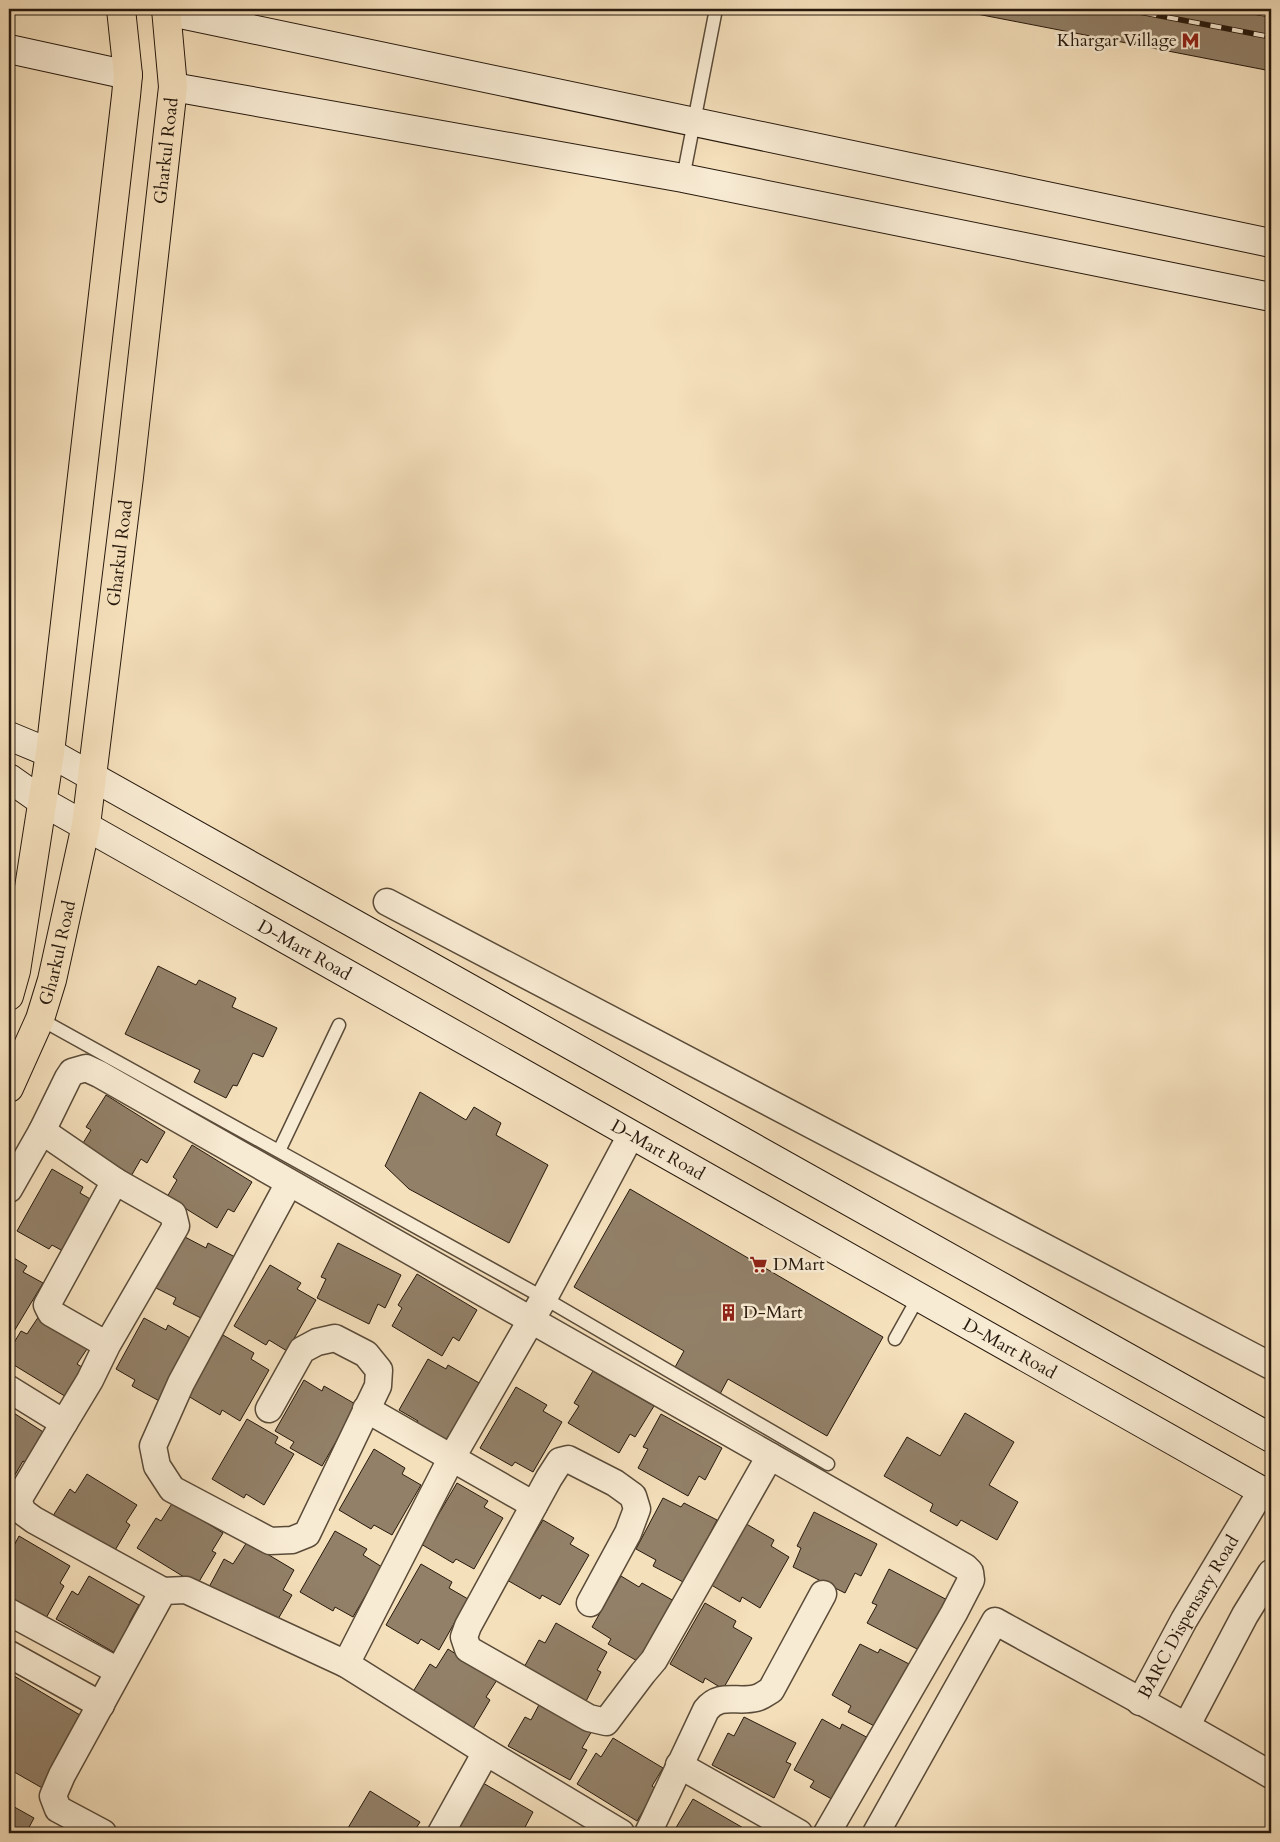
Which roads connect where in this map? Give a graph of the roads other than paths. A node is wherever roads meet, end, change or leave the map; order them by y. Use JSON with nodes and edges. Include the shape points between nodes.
{"nodes":[{"id":1,"x":121,"y":9,"type":"edge"},
{"id":2,"x":716,"y":9,"type":"edge"},
{"id":3,"x":166,"y":10,"type":"edge"},
{"id":4,"x":9,"y":49,"type":"edge"},
{"id":5,"x":128,"y":75,"type":"junction"},
{"id":6,"x":173,"y":87,"type":"junction"},
{"id":7,"x":694,"y":122,"type":"junction"},
{"id":8,"x":683,"y":178,"type":"junction"},
{"id":9,"x":1271,"y":243,"type":"edge"},
{"id":10,"x":1271,"y":296,"type":"edge"},
{"id":11,"x":9,"y":736,"type":"edge"},
{"id":12,"x":50,"y":753,"type":"junction"},
{"id":13,"x":93,"y":777,"type":"junction"},
{"id":14,"x":9,"y":778,"type":"edge"},
{"id":15,"x":43,"y":802,"type":"junction"},
{"id":16,"x":86,"y":826,"type":"junction"},
{"id":17,"x":387,"y":902,"type":"dead end"},
{"id":18,"x":9,"y":996,"type":"edge"},
{"id":19,"x":40,"y":1019,"type":"junction"},
{"id":20,"x":339,"y":1024,"type":"dead end"},
{"id":21,"x":9,"y":1088,"type":"edge"},
{"id":22,"x":42,"y":1131,"type":"junction"},
{"id":23,"x":631,"y":1135,"type":"junction"},
{"id":24,"x":279,"y":1151,"type":"junction"},
{"id":25,"x":115,"y":1181,"type":"junction"},
{"id":26,"x":290,"y":1183,"type":"junction"},
{"id":27,"x":9,"y":1189,"type":"edge"},
{"id":28,"x":919,"y":1296,"type":"junction"},
{"id":29,"x":544,"y":1298,"type":"junction"},
{"id":30,"x":531,"y":1320,"type":"junction"},
{"id":31,"x":895,"y":1339,"type":"dead end"},
{"id":32,"x":107,"y":1345,"type":"junction"},
{"id":33,"x":1271,"y":1366,"type":"edge"},
{"id":34,"x":9,"y":1389,"type":"edge"},
{"id":35,"x":269,"y":1409,"type":"dead end"},
{"id":36,"x":366,"y":1410,"type":"junction"},
{"id":37,"x":64,"y":1423,"type":"junction"},
{"id":38,"x":1271,"y":1438,"type":"edge"},
{"id":39,"x":770,"y":1456,"type":"junction"},
{"id":40,"x":451,"y":1458,"type":"junction"},
{"id":41,"x":828,"y":1464,"type":"dead end"},
{"id":42,"x":1268,"y":1486,"type":"edge"},
{"id":43,"x":534,"y":1505,"type":"junction"},
{"id":44,"x":1271,"y":1573,"type":"edge"},
{"id":45,"x":163,"y":1591,"type":"junction"},
{"id":46,"x":823,"y":1594,"type":"dead end"},
{"id":47,"x":590,"y":1603,"type":"dead end"},
{"id":48,"x":9,"y":1612,"type":"edge"},
{"id":49,"x":9,"y":1654,"type":"edge"},
{"id":50,"x":346,"y":1664,"type":"junction"},
{"id":51,"x":118,"y":1671,"type":"junction"},
{"id":52,"x":1140,"y":1702,"type":"junction"},
{"id":53,"x":101,"y":1705,"type":"junction"},
{"id":54,"x":1187,"y":1725,"type":"junction"},
{"id":55,"x":486,"y":1752,"type":"junction"},
{"id":56,"x":679,"y":1765,"type":"junction"},
{"id":57,"x":1271,"y":1774,"type":"edge"},
{"id":58,"x":102,"y":1833,"type":"edge"},
{"id":59,"x":441,"y":1833,"type":"edge"},
{"id":60,"x":621,"y":1833,"type":"edge"},
{"id":61,"x":648,"y":1833,"type":"edge"},
{"id":62,"x":800,"y":1833,"type":"edge"},
{"id":63,"x":827,"y":1833,"type":"edge"},
{"id":64,"x":876,"y":1833,"type":"edge"}],
"edges":[{"from":1,"to":5,"type":"main road","name":"Gharkul Road"},
{"from":2,"to":7,"type":"lane"},
{"from":3,"to":6,"type":"main road","name":"Gharkul Road"},
{"from":3,"to":7,"type":"main road"},
{"from":4,"to":5,"type":"main road"},
{"from":5,"to":12,"type":"main road","name":"Gharkul Road"},
{"from":6,"to":8,"type":"main road"},
{"from":6,"to":13,"type":"main road","name":"Gharkul Road"},
{"from":7,"to":8,"type":"lane"},
{"from":7,"to":9,"type":"main road"},
{"from":8,"to":10,"type":"main road"},
{"from":11,"to":12,"type":"main road"},
{"from":12,"to":13,"type":"main road"},
{"from":12,"to":15,"type":"main road","name":"Gharkul Road"},
{"from":13,"to":16,"type":"main road","name":"Gharkul Road"},
{"from":13,"to":38,"type":"main road"},
{"from":14,"to":15,"type":"main road","name":"D-Mart Road"},
{"from":15,"to":16,"type":"main road","name":"D-Mart Road"},
{"from":15,"to":18,"type":"main road","name":"Gharkul Road","via":[[16,971]]},
{"from":16,"to":19,"type":"main road","name":"Gharkul Road","via":[[52,980]]},
{"from":16,"to":23,"type":"main road","name":"D-Mart Road"},
{"from":17,"to":33,"type":"street"},
{"from":19,"to":21,"type":"main road","name":"Gharkul Road"},
{"from":19,"to":24,"type":"lane"},
{"from":20,"to":24,"type":"lane"},
{"from":22,"to":25,"type":"street"},
{"from":22,"to":26,"type":"street","via":[[72,1072],[86,1068]]},
{"from":22,"to":27,"type":"street"},
{"from":23,"to":28,"type":"main road","name":"D-Mart Road"},
{"from":23,"to":29,"type":"street"},
{"from":24,"to":29,"type":"lane"},
{"from":25,"to":32,"type":"street","via":[[47,1306],[51,1313]]},
{"from":25,"to":32,"type":"street","via":[[173,1214],[176,1226]]},
{"from":26,"to":30,"type":"street"},
{"from":26,"to":36,"type":"street","via":[[181,1383],[152,1446],[157,1466],[172,1489],[270,1541],[292,1540],[307,1534]]},
{"from":28,"to":31,"type":"lane"},
{"from":28,"to":42,"type":"main road","name":"D-Mart Road"},
{"from":29,"to":30,"type":"street"},
{"from":29,"to":41,"type":"lane"},
{"from":30,"to":39,"type":"street"},
{"from":30,"to":40,"type":"street"},
{"from":32,"to":37,"type":"street"},
{"from":34,"to":37,"type":"street"},
{"from":35,"to":36,"type":"street","via":[[302,1350],[334,1338],[366,1354],[379,1370],[378,1386]]},
{"from":36,"to":40,"type":"street"},
{"from":37,"to":45,"type":"street","via":[[18,1500],[24,1512]]},
{"from":39,"to":43,"type":"street","via":[[654,1660],[606,1722],[589,1718],[468,1648],[464,1636]]},
{"from":39,"to":63,"type":"street","via":[[970,1572],[971,1580],[954,1613]]},
{"from":40,"to":43,"type":"street"},
{"from":40,"to":50,"type":"street"},
{"from":42,"to":52,"type":"street","name":"BARC Dispensary Road","via":[[1184,1620]]},
{"from":43,"to":47,"type":"street","via":[[560,1461],[568,1458],[633,1496],[637,1509],[628,1533]]},
{"from":44,"to":54,"type":"street"},
{"from":45,"to":50,"type":"street","via":[[186,1590]]},
{"from":45,"to":51,"type":"street"},
{"from":46,"to":56,"type":"street","via":[[770,1690],[758,1698],[712,1703]]},
{"from":48,"to":51,"type":"street"},
{"from":49,"to":53,"type":"street"},
{"from":50,"to":55,"type":"street"},
{"from":51,"to":53,"type":"street"},
{"from":52,"to":54,"type":"street"},
{"from":52,"to":64,"type":"street","name":"BARC Dispensary Road","via":[[996,1621]]},
{"from":53,"to":58,"type":"street","via":[[53,1796],[58,1809]]},
{"from":54,"to":57,"type":"street"},
{"from":55,"to":59,"type":"street"},
{"from":55,"to":60,"type":"street"},
{"from":56,"to":61,"type":"street"},
{"from":56,"to":62,"type":"street"}]}
